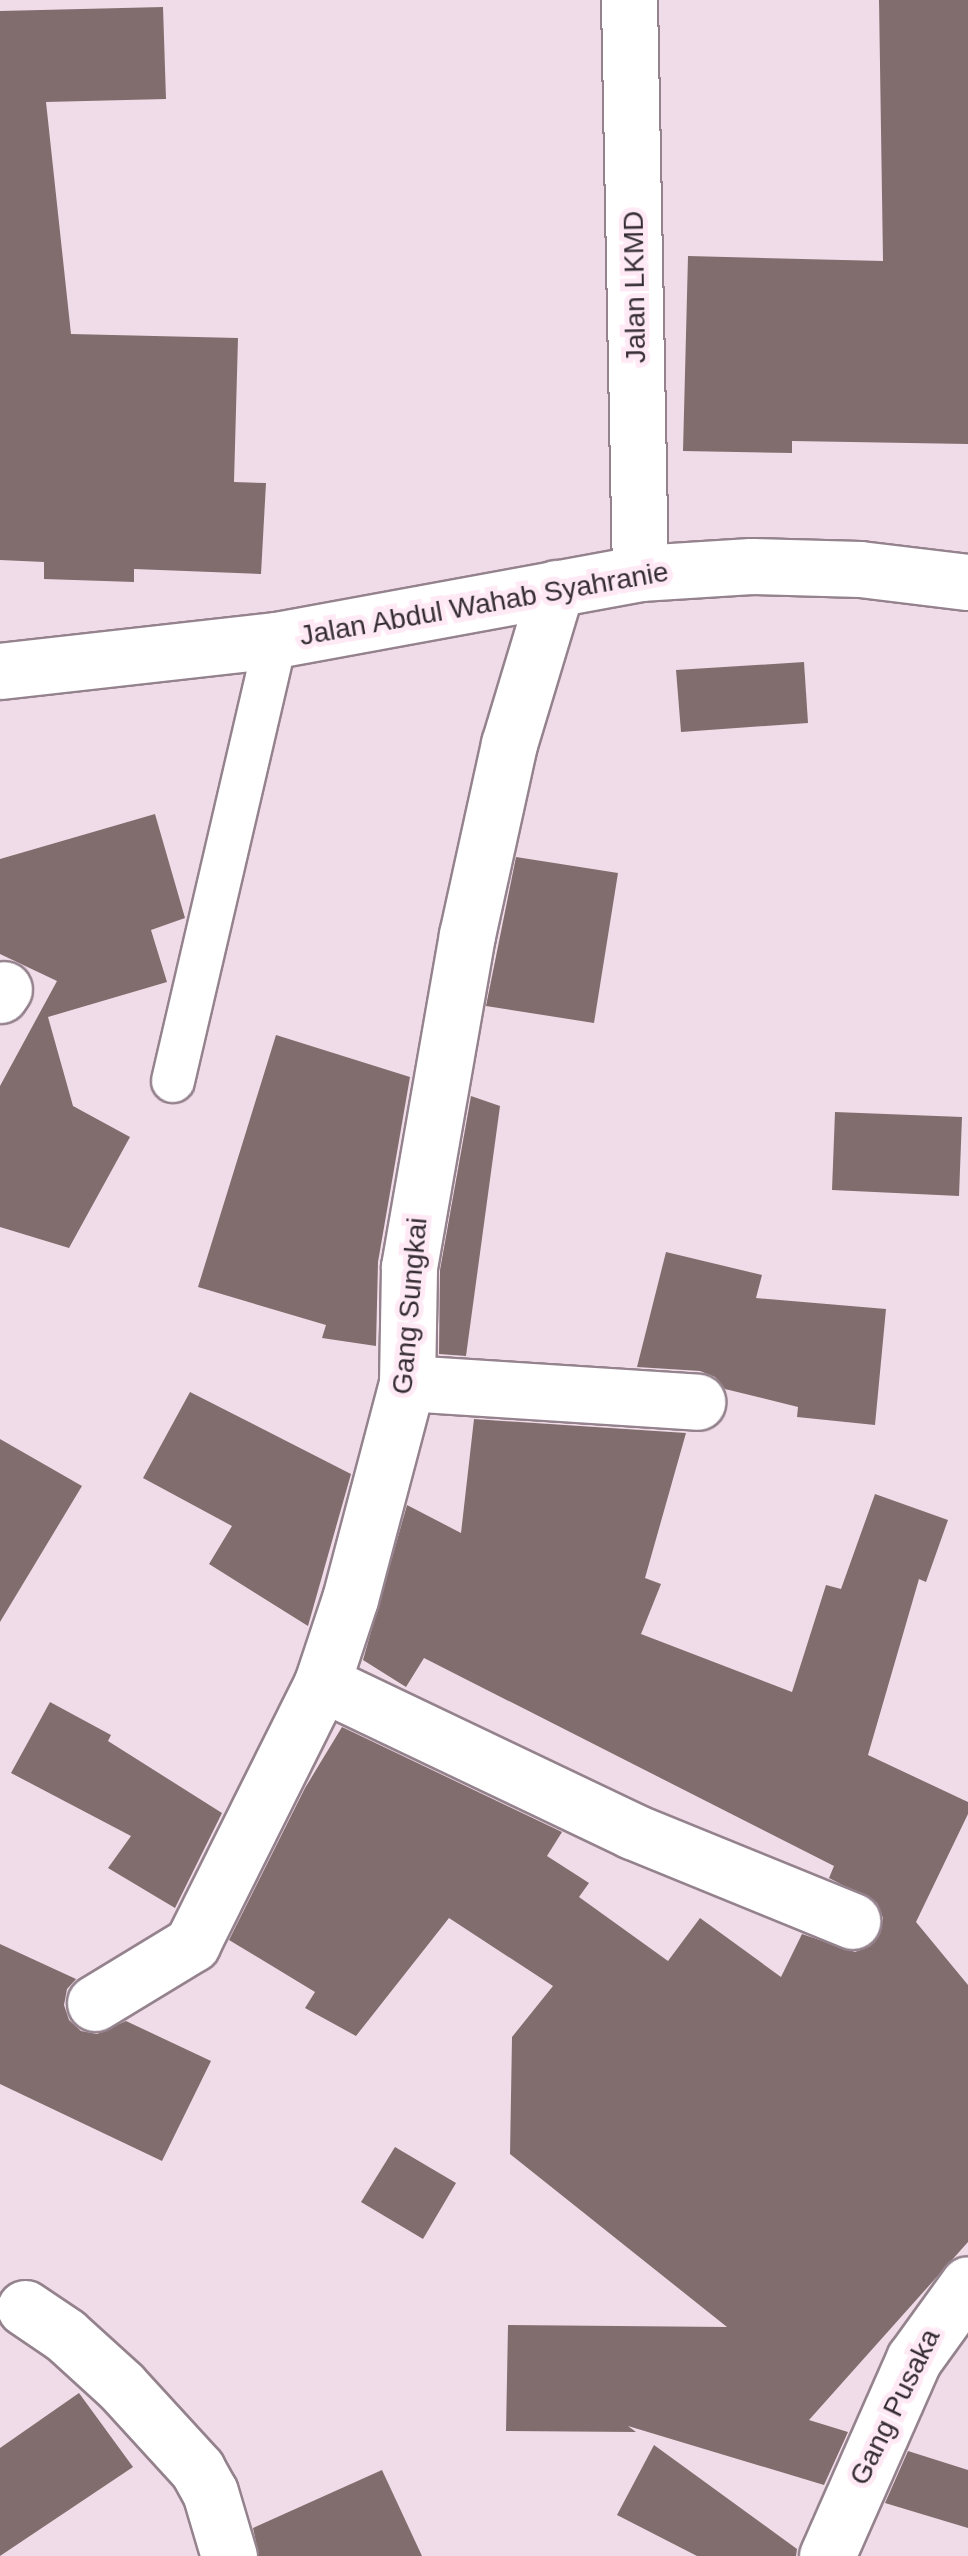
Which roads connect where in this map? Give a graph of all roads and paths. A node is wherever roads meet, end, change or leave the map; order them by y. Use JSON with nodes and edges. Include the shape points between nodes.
{"nodes":[{"id":1,"x":629,"y":0,"type":"edge"},
{"id":2,"x":640,"y":573,"type":"junction"},
{"id":3,"x":968,"y":582,"type":"edge"},
{"id":4,"x":556,"y":588,"type":"junction"},
{"id":5,"x":276,"y":640,"type":"junction"},
{"id":6,"x":0,"y":671,"type":"edge"},
{"id":7,"x":173,"y":1081,"type":"dead end"},
{"id":8,"x":407,"y":1383,"type":"junction"},
{"id":9,"x":696,"y":1402,"type":"dead end"},
{"id":10,"x":322,"y":1682,"type":"junction"},
{"id":11,"x":852,"y":1922,"type":"dead end"},
{"id":12,"x":96,"y":2003,"type":"dead end"},
{"id":13,"x":968,"y":2284,"type":"edge"},
{"id":14,"x":25,"y":2308,"type":"dead end"},
{"id":15,"x":830,"y":2546,"type":"edge"},
{"id":16,"x":230,"y":2556,"type":"edge"}],
"edges":[{"from":1,"to":2,"type":"street","name":"Jalan LKMD"},
{"from":2,"to":3,"type":"street","name":"Jalan Abdul Wahab Syahranie","via":[[842,568]]},
{"from":2,"to":4,"type":"street","name":"Jalan Abdul Wahab Syahranie"},
{"from":4,"to":5,"type":"street","name":"Jalan Abdul Wahab Syahranie"},
{"from":4,"to":8,"type":"street","name":"Gang Sungkai","via":[[509,744],[442,1064],[409,1267]]},
{"from":5,"to":6,"type":"street","name":"Jalan Abdul Wahab Syahranie"},
{"from":5,"to":7,"type":"lane"},
{"from":8,"to":9,"type":"street"},
{"from":8,"to":10,"type":"street","name":"Gang Sungkai"},
{"from":10,"to":11,"type":"street","via":[[632,1830]]},
{"from":10,"to":12,"type":"street","name":"Gang Sungkai","via":[[192,1944]]},
{"from":13,"to":15,"type":"street","name":"Gang Pusaka","via":[[914,2358]]},
{"from":14,"to":16,"type":"street","via":[[122,2386],[196,2469]]}]}
